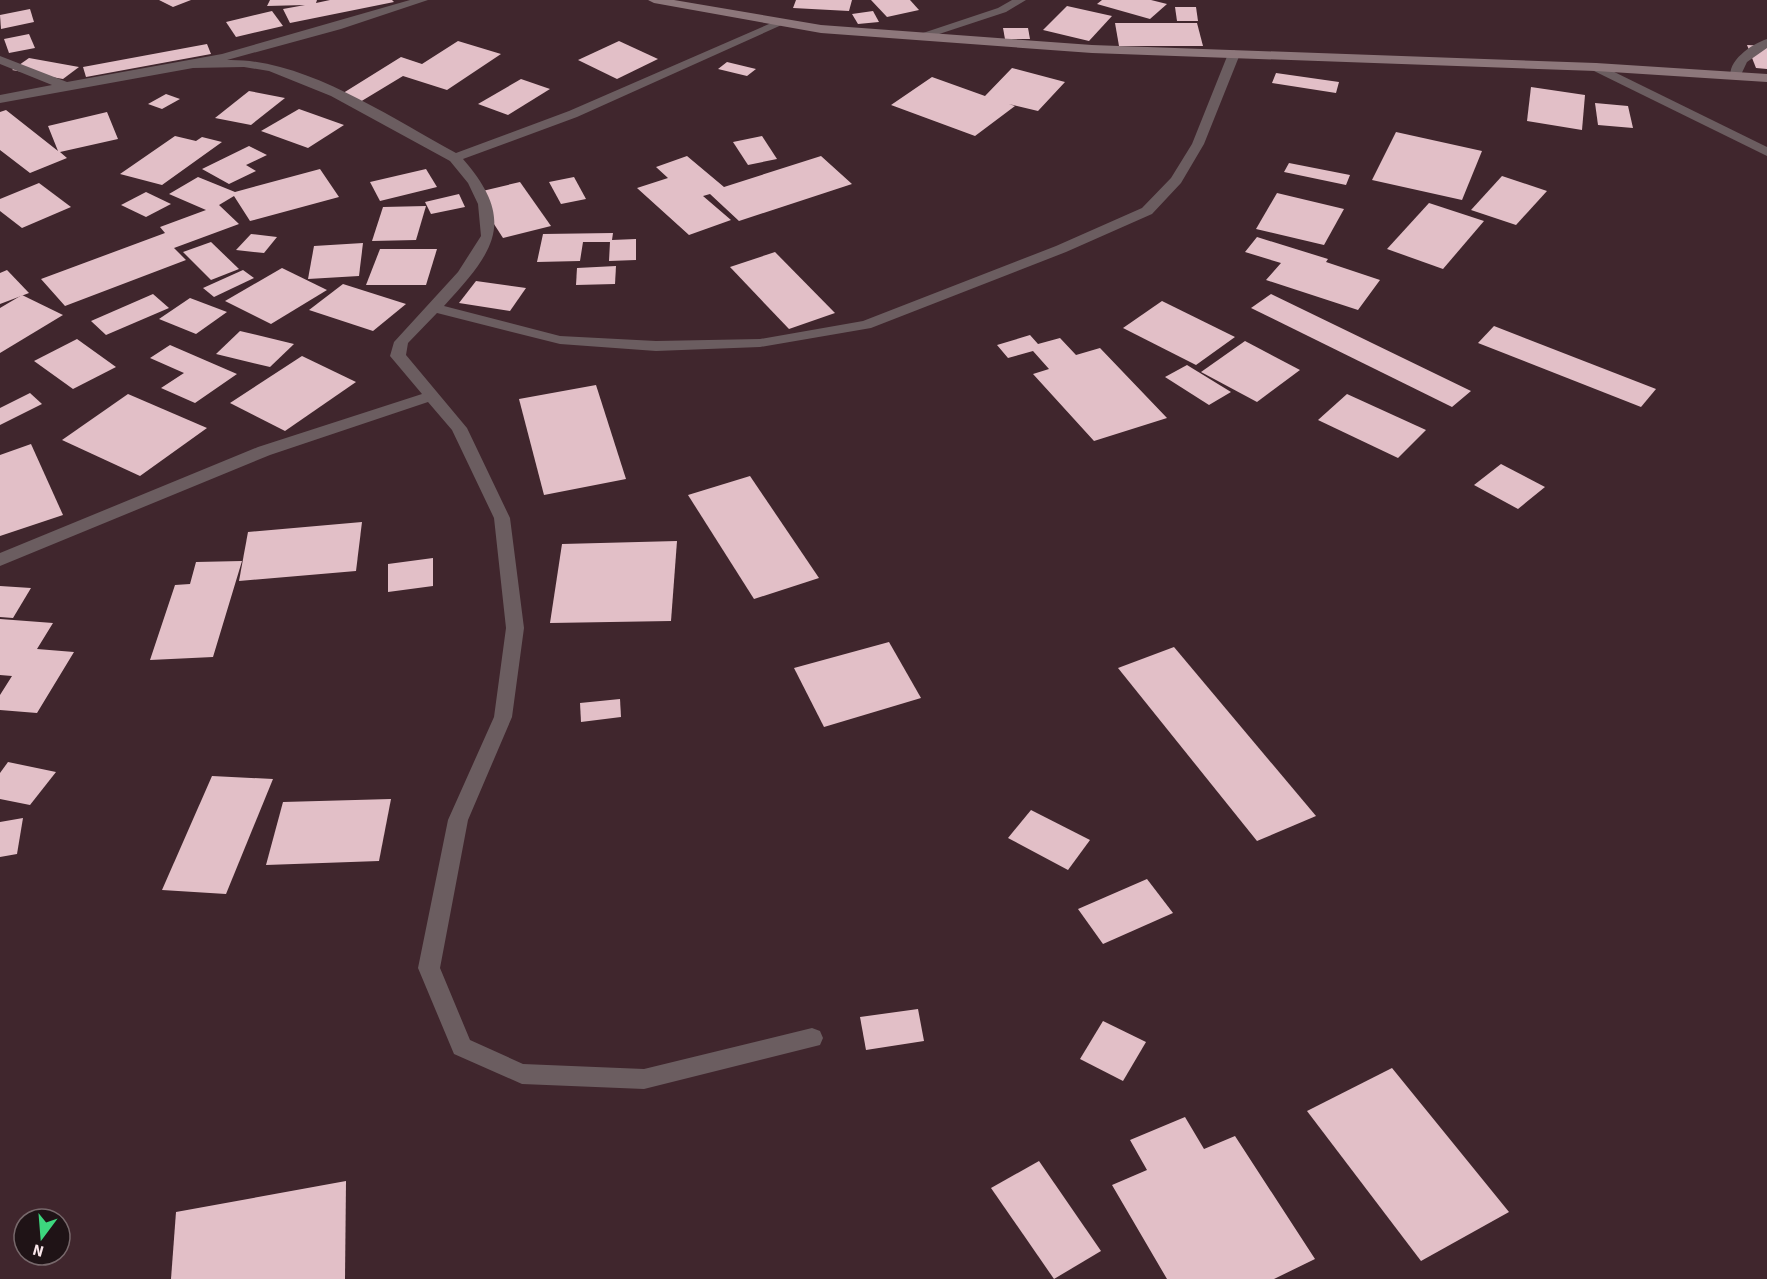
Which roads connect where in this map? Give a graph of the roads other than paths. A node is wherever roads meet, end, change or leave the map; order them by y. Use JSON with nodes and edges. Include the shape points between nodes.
{"nodes":[{"id":1,"x":422,"y":0,"type":"edge"},
{"id":2,"x":654,"y":0,"type":"edge"},
{"id":3,"x":1020,"y":0,"type":"edge"},
{"id":4,"x":780,"y":23,"type":"junction"},
{"id":5,"x":923,"y":35,"type":"junction"},
{"id":6,"x":1767,"y":43,"type":"edge"},
{"id":7,"x":1234,"y":54,"type":"junction"},
{"id":8,"x":0,"y":60,"type":"edge"},
{"id":9,"x":192,"y":64,"type":"junction"},
{"id":10,"x":1596,"y":67,"type":"junction"},
{"id":11,"x":1735,"y":76,"type":"junction"},
{"id":12,"x":1767,"y":78,"type":"edge"},
{"id":13,"x":63,"y":84,"type":"junction"},
{"id":14,"x":0,"y":99,"type":"edge"},
{"id":15,"x":1767,"y":152,"type":"edge"},
{"id":16,"x":454,"y":158,"type":"junction"},
{"id":17,"x":433,"y":308,"type":"junction"},
{"id":18,"x":430,"y":396,"type":"junction"},
{"id":19,"x":0,"y":560,"type":"edge"},
{"id":20,"x":812,"y":1038,"type":"dead end"}],
"edges":[{"from":1,"to":9,"type":"street","via":[[287,41]]},
{"from":2,"to":4,"type":"street"},
{"from":3,"to":5,"type":"street","via":[[1002,10]]},
{"from":4,"to":5,"type":"street"},
{"from":4,"to":16,"type":"street","via":[[573,114]]},
{"from":5,"to":7,"type":"street","via":[[1092,49]]},
{"from":6,"to":11,"type":"street","via":[[1738,64]]},
{"from":7,"to":10,"type":"street"},
{"from":7,"to":17,"type":"street","via":[[1198,144],[1176,180],[1147,212],[866,325],[760,343],[656,346],[560,340]]},
{"from":8,"to":13,"type":"street"},
{"from":9,"to":13,"type":"street"},
{"from":9,"to":16,"type":"street","via":[[244,63],[272,68],[335,93]]},
{"from":10,"to":11,"type":"street"},
{"from":10,"to":15,"type":"street"},
{"from":11,"to":12,"type":"street"},
{"from":13,"to":14,"type":"street"},
{"from":16,"to":17,"type":"street","via":[[465,169],[486,208],[488,236],[470,267]]},
{"from":17,"to":18,"type":"street","via":[[401,342],[398,356]]},
{"from":18,"to":19,"type":"street","via":[[264,451]]},
{"from":18,"to":20,"type":"street","via":[[459,428],[502,518],[515,628],[502,717],[458,820],[429,968],[462,1047],[522,1074],[644,1079]]}]}
